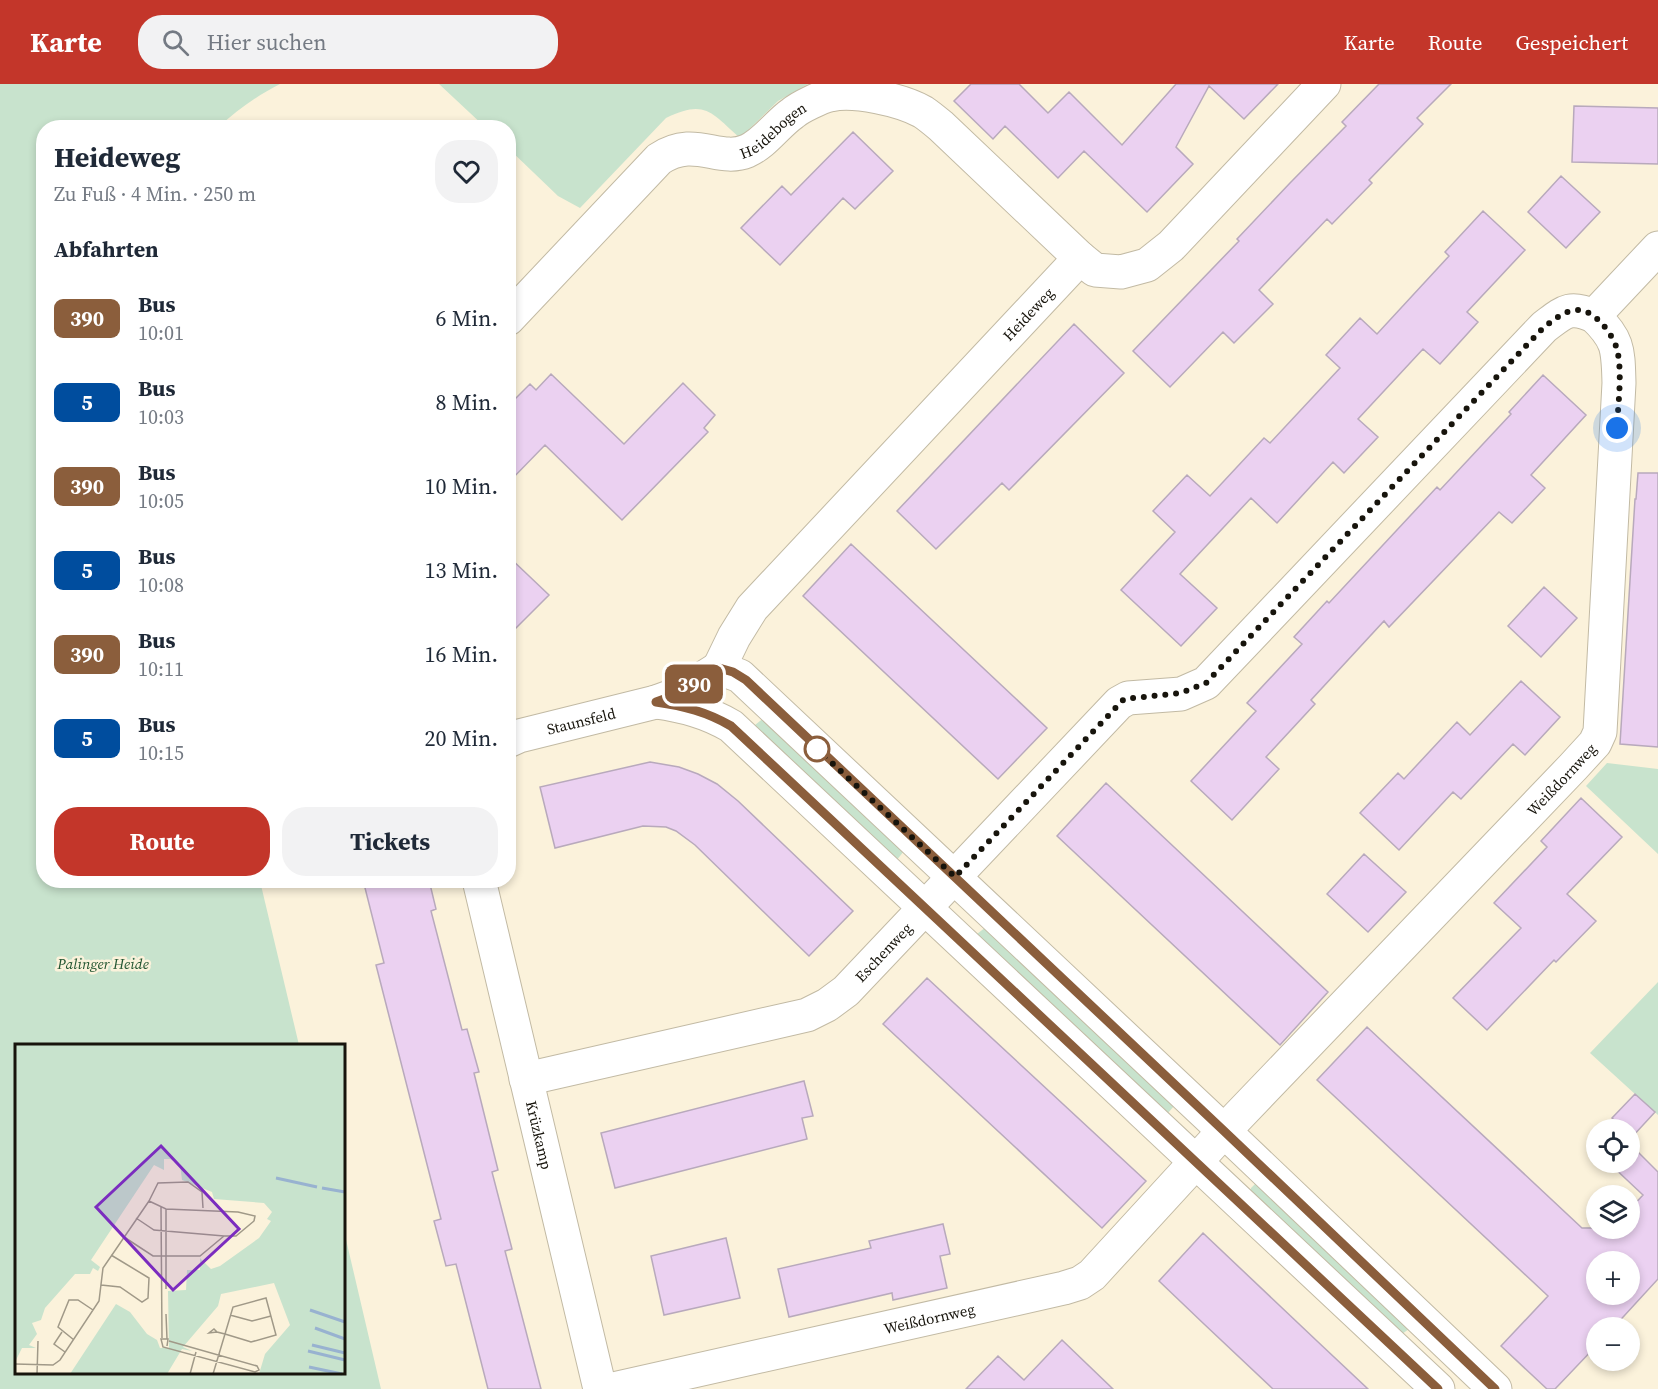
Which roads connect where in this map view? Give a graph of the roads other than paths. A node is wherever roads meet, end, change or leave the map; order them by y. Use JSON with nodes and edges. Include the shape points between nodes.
{"nodes":[{"id":1,"x":1324,"y":84,"type":"edge"},
{"id":2,"x":1658,"y":248,"type":"edge"},
{"id":3,"x":1080,"y":258,"type":"junction"},
{"id":4,"x":516,"y":311,"type":"edge"},
{"id":5,"x":1594,"y":316,"type":"junction"},
{"id":6,"x":719,"y":668,"type":"junction"},
{"id":7,"x":656,"y":702,"type":"junction"},
{"id":8,"x":516,"y":737,"type":"edge"},
{"id":9,"x":955,"y":877,"type":"junction"},
{"id":10,"x":481,"y":888,"type":"edge"},
{"id":11,"x":926,"y":907,"type":"junction"},
{"id":12,"x":526,"y":1079,"type":"junction"},
{"id":13,"x":1224,"y":1131,"type":"junction"},
{"id":14,"x":1196,"y":1162,"type":"junction"},
{"id":15,"x":1462,"y":1358,"type":"junction"},
{"id":16,"x":1435,"y":1388,"type":"edge"},
{"id":17,"x":600,"y":1389,"type":"edge"},
{"id":18,"x":613,"y":1389,"type":"edge"},
{"id":19,"x":1495,"y":1389,"type":"edge"}],
"edges":[{"from":1,"to":3,"type":"street","via":[[1172,246],[1147,265],[1121,272],[1095,270]]},
{"from":2,"to":5,"type":"street"},
{"from":3,"to":4,"type":"street","name":"Heidebogen","via":[[923,112],[862,94],[829,94],[793,112],[747,151],[735,154],[671,150]]},
{"from":3,"to":6,"type":"street","name":"Heideweg","via":[[752,608]]},
{"from":5,"to":9,"type":"street","name":"Eschenweg","via":[[1578,309],[1563,313],[1544,327],[1206,683],[1181,693],[1124,699]]},
{"from":5,"to":13,"type":"street","name":"Weißdornweg","via":[[1613,338],[1619,383],[1600,732],[1573,767]]},
{"from":6,"to":7,"type":"street","name":"Staunsfeld","via":[[678,694]]},
{"from":6,"to":9,"type":"street","via":[[746,680]]},
{"from":7,"to":8,"type":"street","name":"Staunsfeld"},
{"from":7,"to":11,"type":"street","name":"Staunsfeld","via":[[707,713],[731,726]]},
{"from":9,"to":11,"type":"street","name":"Eschenweg"},
{"from":9,"to":13,"type":"street"},
{"from":10,"to":12,"type":"street","name":"Krüzkamp"},
{"from":11,"to":12,"type":"street","name":"Eschenweg","via":[[846,991],[807,1015]]},
{"from":11,"to":14,"type":"street","name":"Staunsfeld"},
{"from":12,"to":17,"type":"street","name":"Krüzkamp"},
{"from":13,"to":14,"type":"street"},
{"from":13,"to":15,"type":"street"},
{"from":14,"to":16,"type":"street","name":"Staunsfeld"},
{"from":14,"to":18,"type":"street","name":"Weißdornweg","via":[[1092,1275],[1080,1283]]},
{"from":15,"to":16,"type":"street","name":"Staunsfeld"},
{"from":15,"to":19,"type":"street"}]}
